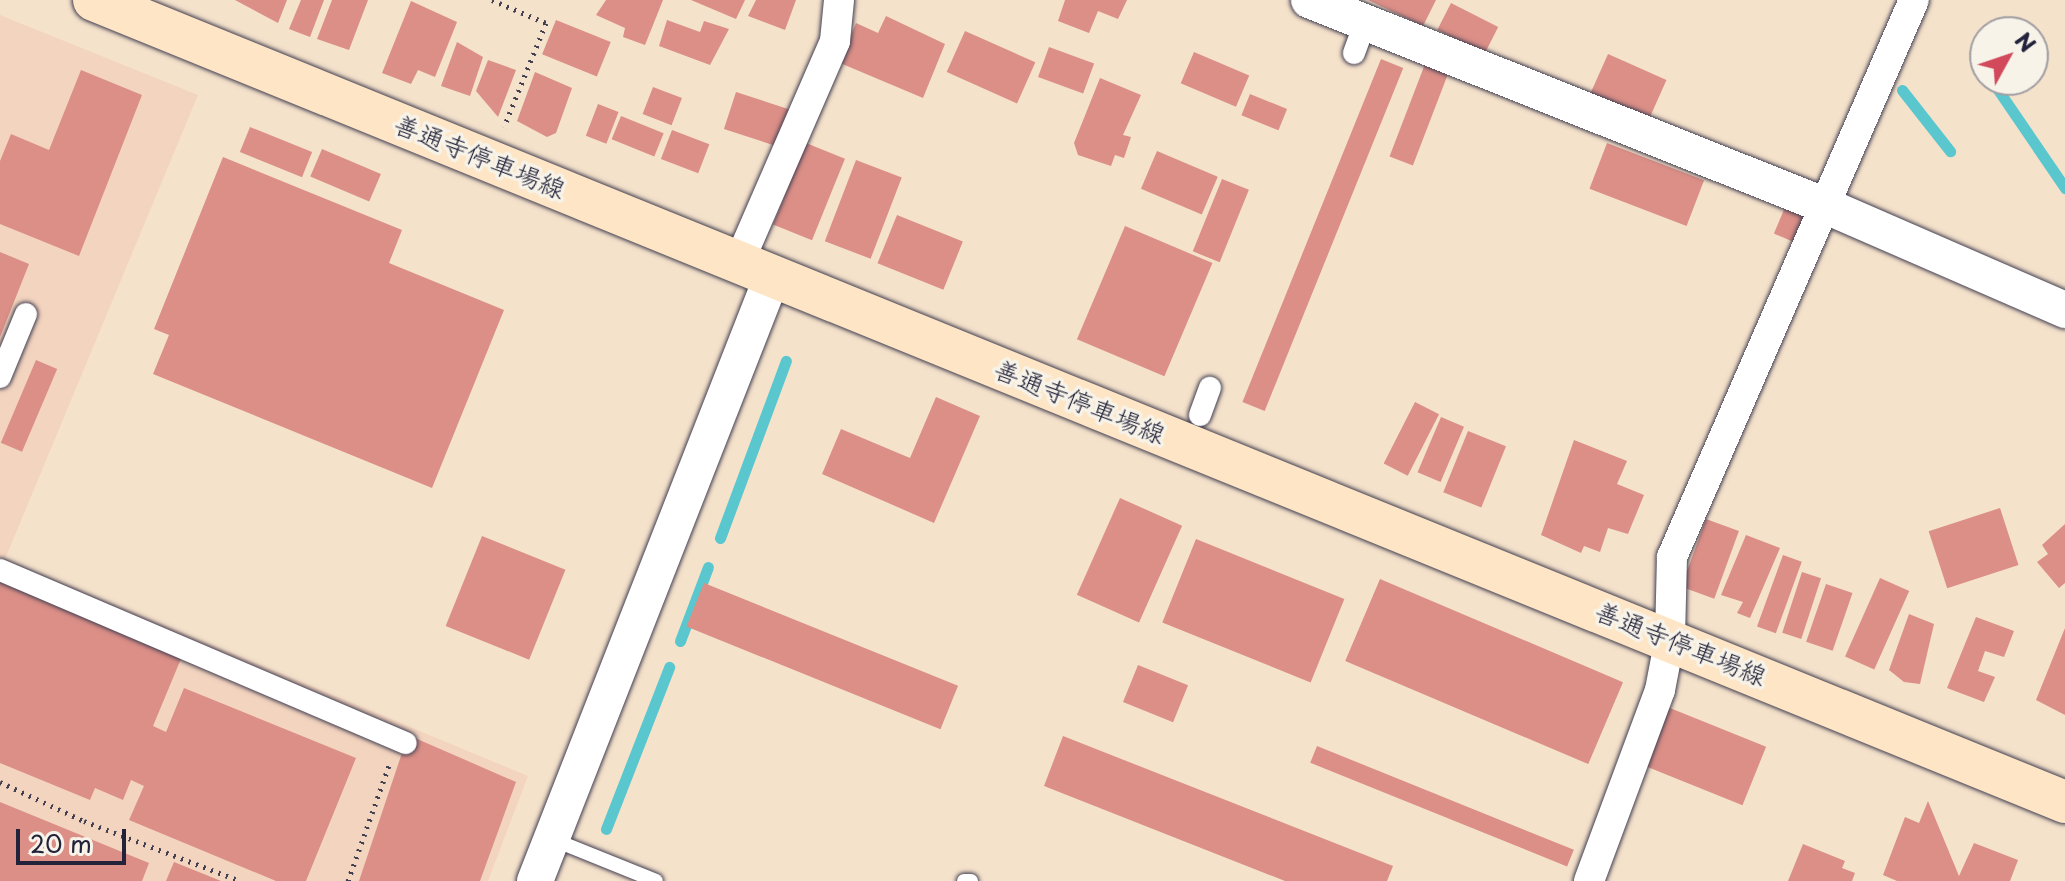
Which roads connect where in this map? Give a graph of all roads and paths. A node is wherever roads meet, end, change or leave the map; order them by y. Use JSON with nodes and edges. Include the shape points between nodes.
{"nodes":[{"id":1,"x":94,"y":0,"type":"edge"},
{"id":2,"x":492,"y":0,"type":"edge"},
{"id":3,"x":839,"y":0,"type":"edge"},
{"id":4,"x":1309,"y":0,"type":"edge"},
{"id":5,"x":1914,"y":0,"type":"edge"},
{"id":6,"x":490,"y":161,"type":"junction"},
{"id":7,"x":1826,"y":206,"type":"junction"},
{"id":8,"x":756,"y":270,"type":"junction"},
{"id":9,"x":2065,"y":310,"type":"edge"},
{"id":10,"x":26,"y":314,"type":"dead end"},
{"id":11,"x":0,"y":377,"type":"edge"},
{"id":12,"x":1210,"y":388,"type":"dead end"},
{"id":13,"x":1200,"y":415,"type":"dead end"},
{"id":14,"x":0,"y":570,"type":"edge"},
{"id":15,"x":1670,"y":638,"type":"junction"},
{"id":16,"x":402,"y":742,"type":"joint"},
{"id":17,"x":0,"y":782,"type":"edge"},
{"id":18,"x":2065,"y":802,"type":"edge"},
{"id":19,"x":551,"y":839,"type":"junction"},
{"id":20,"x":240,"y":881,"type":"edge"},
{"id":21,"x":348,"y":881,"type":"edge"},
{"id":22,"x":535,"y":881,"type":"edge"},
{"id":23,"x":656,"y":881,"type":"edge"},
{"id":24,"x":964,"y":881,"type":"edge"},
{"id":25,"x":971,"y":881,"type":"edge"},
{"id":26,"x":1589,"y":881,"type":"edge"}],
"edges":[{"from":1,"to":6,"type":"main road","name":"善通寺停車場線"},
{"from":2,"to":6,"type":"path","via":[[546,23]]},
{"from":3,"to":8,"type":"street","via":[[835,41]]},
{"from":4,"to":7,"type":"street","via":[[1360,38]]},
{"from":5,"to":7,"type":"street"},
{"from":6,"to":8,"type":"main road","name":"善通寺停車場線"},
{"from":7,"to":9,"type":"street"},
{"from":7,"to":15,"type":"street","via":[[1672,557]]},
{"from":8,"to":15,"type":"main road","name":"善通寺停車場線"},
{"from":8,"to":19,"type":"street"},
{"from":10,"to":11,"type":"street"},
{"from":12,"to":13,"type":"street"},
{"from":14,"to":16,"type":"street"},
{"from":15,"to":18,"type":"main road","name":"善通寺停車場線"},
{"from":15,"to":26,"type":"street","via":[[1660,690]]},
{"from":16,"to":21,"type":"path"},
{"from":17,"to":20,"type":"path","via":[[84,821]]},
{"from":19,"to":22,"type":"street"},
{"from":19,"to":23,"type":"lane"},
{"from":24,"to":25,"type":"lane"}]}
